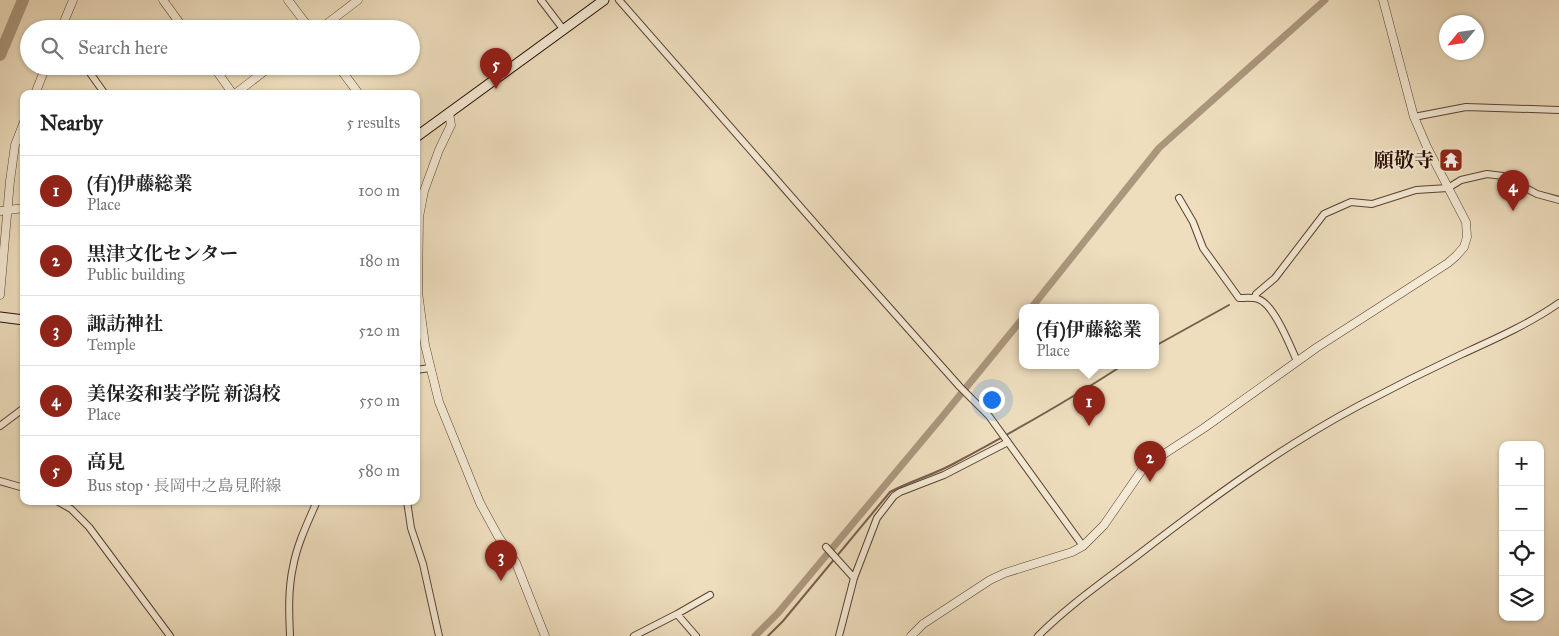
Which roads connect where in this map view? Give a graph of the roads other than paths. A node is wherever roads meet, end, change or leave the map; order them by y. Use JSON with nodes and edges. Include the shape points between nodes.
{"nodes":[{"id":1,"x":73,"y":0,"type":"edge"},
{"id":2,"x":162,"y":0,"type":"edge"},
{"id":3,"x":288,"y":0,"type":"edge"},
{"id":4,"x":358,"y":0,"type":"edge"},
{"id":5,"x":541,"y":0,"type":"edge"},
{"id":6,"x":604,"y":0,"type":"edge"},
{"id":7,"x":619,"y":0,"type":"edge"},
{"id":8,"x":1383,"y":0,"type":"edge"},
{"id":9,"x":65,"y":20,"type":"edge"},
{"id":10,"x":177,"y":20,"type":"edge"},
{"id":11,"x":303,"y":20,"type":"edge"},
{"id":12,"x":332,"y":20,"type":"edge"},
{"id":13,"x":563,"y":29,"type":"junction"},
{"id":14,"x":42,"y":75,"type":"edge"},
{"id":15,"x":91,"y":75,"type":"edge"},
{"id":16,"x":220,"y":75,"type":"edge"},
{"id":17,"x":259,"y":75,"type":"edge"},
{"id":18,"x":345,"y":75,"type":"edge"},
{"id":19,"x":37,"y":90,"type":"edge"},
{"id":20,"x":102,"y":90,"type":"edge"},
{"id":21,"x":231,"y":90,"type":"edge"},
{"id":22,"x":239,"y":90,"type":"edge"},
{"id":23,"x":356,"y":90,"type":"edge"},
{"id":24,"x":1559,"y":110,"type":"edge"},
{"id":25,"x":449,"y":113,"type":"junction"},
{"id":26,"x":1414,"y":117,"type":"junction"},
{"id":27,"x":20,"y":132,"type":"edge"},
{"id":28,"x":420,"y":134,"type":"edge"},
{"id":29,"x":1448,"y":188,"type":"junction"},
{"id":30,"x":1180,"y":198,"type":"dead end"},
{"id":31,"x":1559,"y":200,"type":"edge"},
{"id":32,"x":20,"y":209,"type":"edge"},
{"id":33,"x":4,"y":211,"type":"edge"},
{"id":34,"x":420,"y":212,"type":"edge"},
{"id":35,"x":0,"y":295,"type":"edge"},
{"id":36,"x":1255,"y":298,"type":"junction"},
{"id":37,"x":1559,"y":303,"type":"edge"},
{"id":38,"x":420,"y":313,"type":"edge"},
{"id":39,"x":0,"y":316,"type":"edge"},
{"id":40,"x":20,"y":319,"type":"edge"},
{"id":41,"x":1297,"y":361,"type":"junction"},
{"id":42,"x":430,"y":368,"type":"junction"},
{"id":43,"x":420,"y":369,"type":"edge"},
{"id":44,"x":20,"y":411,"type":"edge"},
{"id":45,"x":0,"y":426,"type":"edge"},
{"id":46,"x":1008,"y":442,"type":"junction"},
{"id":47,"x":0,"y":481,"type":"edge"},
{"id":48,"x":20,"y":487,"type":"edge"},
{"id":49,"x":64,"y":505,"type":"edge"},
{"id":50,"x":316,"y":505,"type":"edge"},
{"id":51,"x":408,"y":505,"type":"edge"},
{"id":52,"x":1083,"y":546,"type":"junction"},
{"id":53,"x":826,"y":547,"type":"dead end"},
{"id":54,"x":854,"y":578,"type":"junction"},
{"id":55,"x":710,"y":595,"type":"dead end"},
{"id":56,"x":677,"y":614,"type":"junction"},
{"id":57,"x":170,"y":636,"type":"edge"},
{"id":58,"x":290,"y":636,"type":"edge"},
{"id":59,"x":439,"y":636,"type":"edge"},
{"id":60,"x":545,"y":636,"type":"edge"},
{"id":61,"x":634,"y":636,"type":"edge"},
{"id":62,"x":696,"y":636,"type":"edge"},
{"id":63,"x":839,"y":636,"type":"edge"},
{"id":64,"x":911,"y":636,"type":"edge"},
{"id":65,"x":1038,"y":636,"type":"edge"}],
"edges":[{"from":1,"to":9,"type":"street"},
{"from":2,"to":10,"type":"street"},
{"from":3,"to":11,"type":"street"},
{"from":4,"to":12,"type":"street"},
{"from":5,"to":13,"type":"street"},
{"from":6,"to":13,"type":"main road"},
{"from":7,"to":46,"type":"street","via":[[989,416]]},
{"from":8,"to":26,"type":"street"},
{"from":13,"to":25,"type":"main road"},
{"from":14,"to":19,"type":"street"},
{"from":15,"to":20,"type":"street"},
{"from":16,"to":21,"type":"street"},
{"from":17,"to":22,"type":"street"},
{"from":18,"to":23,"type":"street"},
{"from":24,"to":26,"type":"street","via":[[1466,107]]},
{"from":25,"to":28,"type":"main road"},
{"from":25,"to":34,"type":"street","via":[[451,125],[424,191]]},
{"from":26,"to":29,"type":"street"},
{"from":27,"to":33,"type":"street"},
{"from":29,"to":31,"type":"street","via":[[1461,180],[1495,174],[1537,194]]},
{"from":29,"to":36,"type":"street","via":[[1416,190],[1372,204],[1351,202],[1324,214],[1275,278]]},
{"from":29,"to":41,"type":"street","via":[[1467,229],[1464,247],[1456,256]]},
{"from":30,"to":36,"type":"street","via":[[1203,248],[1239,298]]},
{"from":32,"to":33,"type":"street"},
{"from":33,"to":35,"type":"street"},
{"from":36,"to":41,"type":"street","via":[[1266,303]]},
{"from":37,"to":65,"type":"street","via":[[1487,344],[1358,406],[1238,479]]},
{"from":38,"to":42,"type":"street"},
{"from":39,"to":40,"type":"main road"},
{"from":41,"to":52,"type":"street","via":[[1144,467],[1104,525]]},
{"from":42,"to":43,"type":"street"},
{"from":42,"to":60,"type":"street","via":[[439,402],[480,504],[516,563]]},
{"from":44,"to":45,"type":"street"},
{"from":46,"to":52,"type":"street"},
{"from":46,"to":54,"type":"street","via":[[894,496],[877,518]]},
{"from":47,"to":48,"type":"street"},
{"from":49,"to":57,"type":"street","via":[[89,527]]},
{"from":50,"to":58,"type":"street","via":[[293,565],[289,598]]},
{"from":51,"to":59,"type":"street"},
{"from":52,"to":64,"type":"street","via":[[990,580],[923,624]]},
{"from":53,"to":54,"type":"street"},
{"from":54,"to":63,"type":"street"},
{"from":55,"to":56,"type":"street"},
{"from":56,"to":61,"type":"street"},
{"from":56,"to":62,"type":"street"}]}
